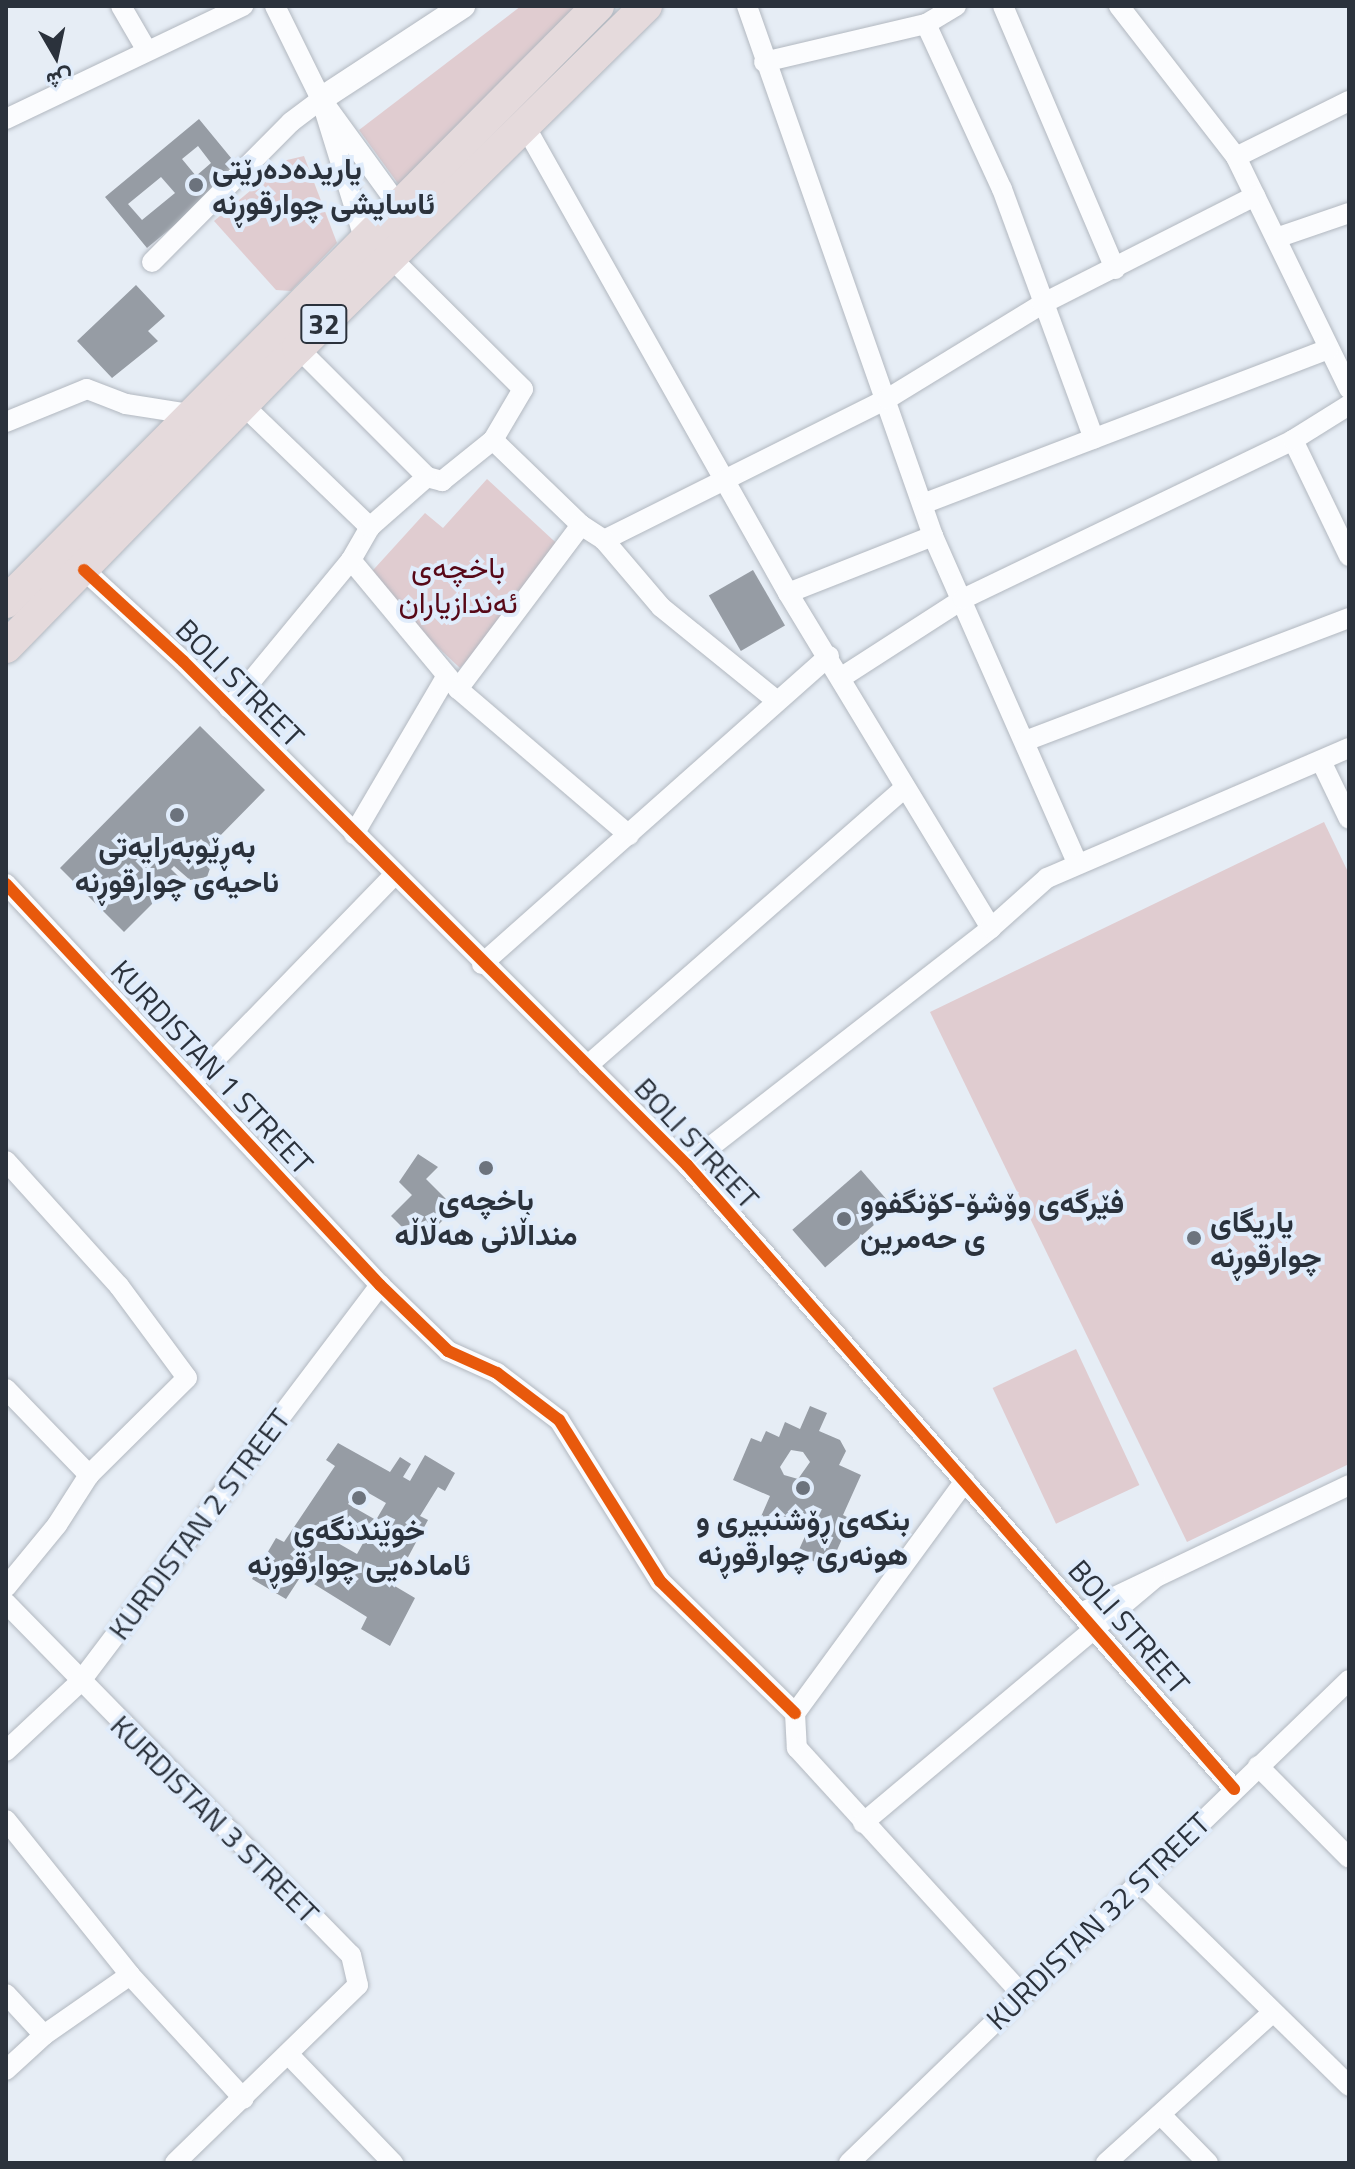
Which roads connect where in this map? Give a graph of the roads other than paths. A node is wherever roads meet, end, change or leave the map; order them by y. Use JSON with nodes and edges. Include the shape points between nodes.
{"nodes":[{"id":1,"x":121,"y":6,"type":"edge"},
{"id":2,"x":243,"y":6,"type":"edge"},
{"id":3,"x":275,"y":6,"type":"edge"},
{"id":4,"x":463,"y":6,"type":"edge"},
{"id":5,"x":598,"y":6,"type":"edge"},
{"id":6,"x":646,"y":6,"type":"edge"},
{"id":7,"x":747,"y":6,"type":"edge"},
{"id":8,"x":956,"y":6,"type":"edge"},
{"id":9,"x":1003,"y":6,"type":"edge"},
{"id":10,"x":1119,"y":6,"type":"edge"},
{"id":11,"x":926,"y":24,"type":"junction"},
{"id":12,"x":146,"y":49,"type":"junction"},
{"id":13,"x":764,"y":62,"type":"junction"},
{"id":14,"x":321,"y":99,"type":"junction"},
{"id":15,"x":1349,"y":101,"type":"edge"},
{"id":16,"x":6,"y":119,"type":"edge"},
{"id":17,"x":525,"y":126,"type":"junction"},
{"id":18,"x":1236,"y":157,"type":"junction"},
{"id":19,"x":1255,"y":196,"type":"junction"},
{"id":20,"x":398,"y":205,"type":"junction"},
{"id":21,"x":1349,"y":213,"type":"edge"},
{"id":22,"x":1279,"y":237,"type":"junction"},
{"id":23,"x":364,"y":238,"type":"junction"},
{"id":24,"x":392,"y":259,"type":"junction"},
{"id":25,"x":152,"y":262,"type":"dead end"},
{"id":26,"x":1115,"y":269,"type":"junction"},
{"id":27,"x":1042,"y":304,"type":"junction"},
{"id":28,"x":298,"y":348,"type":"junction"},
{"id":29,"x":1329,"y":349,"type":"junction"},
{"id":30,"x":1349,"y":389,"type":"edge"},
{"id":31,"x":887,"y":399,"type":"junction"},
{"id":32,"x":242,"y":404,"type":"junction"},
{"id":33,"x":1349,"y":405,"type":"edge"},
{"id":34,"x":190,"y":414,"type":"junction"},
{"id":35,"x":6,"y":422,"type":"edge"},
{"id":36,"x":1094,"y":439,"type":"junction"},
{"id":37,"x":493,"y":440,"type":"junction"},
{"id":38,"x":1293,"y":440,"type":"junction"},
{"id":39,"x":427,"y":477,"type":"junction"},
{"id":40,"x":728,"y":478,"type":"junction"},
{"id":41,"x":925,"y":503,"type":"junction"},
{"id":42,"x":581,"y":525,"type":"junction"},
{"id":43,"x":370,"y":527,"type":"junction"},
{"id":44,"x":71,"y":535,"type":"junction"},
{"id":45,"x":933,"y":536,"type":"junction"},
{"id":46,"x":604,"y":540,"type":"junction"},
{"id":47,"x":1349,"y":556,"type":"edge"},
{"id":48,"x":351,"y":560,"type":"junction"},
{"id":49,"x":89,"y":564,"type":"junction"},
{"id":50,"x":788,"y":593,"type":"junction"},
{"id":51,"x":963,"y":599,"type":"junction"},
{"id":52,"x":6,"y":602,"type":"edge"},
{"id":53,"x":1349,"y":618,"type":"edge"},
{"id":54,"x":6,"y":647,"type":"edge"},
{"id":55,"x":829,"y":656,"type":"junction"},
{"id":56,"x":842,"y":677,"type":"junction"},
{"id":57,"x":452,"y":683,"type":"junction"},
{"id":58,"x":777,"y":701,"type":"junction"},
{"id":59,"x":229,"y":708,"type":"junction"},
{"id":60,"x":1025,"y":741,"type":"junction"},
{"id":61,"x":1349,"y":748,"type":"edge"},
{"id":62,"x":1321,"y":761,"type":"junction"},
{"id":63,"x":904,"y":788,"type":"junction"},
{"id":64,"x":1349,"y":819,"type":"edge"},
{"id":65,"x":354,"y":834,"type":"junction"},
{"id":66,"x":629,"y":835,"type":"junction"},
{"id":67,"x":1077,"y":863,"type":"junction"},
{"id":68,"x":394,"y":875,"type":"junction"},
{"id":69,"x":6,"y":884,"type":"edge"},
{"id":70,"x":991,"y":928,"type":"junction"},
{"id":71,"x":482,"y":964,"type":"junction"},
{"id":72,"x":587,"y":1066,"type":"junction"},
{"id":73,"x":192,"y":1083,"type":"junction"},
{"id":74,"x":6,"y":1161,"type":"edge"},
{"id":75,"x":687,"y":1165,"type":"junction"},
{"id":76,"x":380,"y":1285,"type":"junction"},
{"id":77,"x":6,"y":1389,"type":"edge"},
{"id":78,"x":89,"y":1475,"type":"junction"},
{"id":79,"x":965,"y":1481,"type":"junction"},
{"id":80,"x":1349,"y":1485,"type":"edge"},
{"id":81,"x":6,"y":1587,"type":"edge"},
{"id":82,"x":6,"y":1603,"type":"edge"},
{"id":83,"x":1089,"y":1619,"type":"junction"},
{"id":84,"x":1349,"y":1680,"type":"edge"},
{"id":85,"x":80,"y":1682,"type":"junction"},
{"id":86,"x":795,"y":1713,"type":"junction"},
{"id":87,"x":6,"y":1751,"type":"edge"},
{"id":88,"x":1258,"y":1766,"type":"junction"},
{"id":89,"x":1234,"y":1789,"type":"junction"},
{"id":90,"x":6,"y":1820,"type":"edge"},
{"id":91,"x":863,"y":1823,"type":"junction"},
{"id":92,"x":1349,"y":1858,"type":"edge"},
{"id":93,"x":1142,"y":1883,"type":"junction"},
{"id":94,"x":130,"y":1975,"type":"junction"},
{"id":95,"x":6,"y":1994,"type":"edge"},
{"id":96,"x":1022,"y":1994,"type":"junction"},
{"id":97,"x":1273,"y":2012,"type":"junction"},
{"id":98,"x":44,"y":2035,"type":"junction"},
{"id":99,"x":290,"y":2056,"type":"junction"},
{"id":100,"x":6,"y":2070,"type":"edge"},
{"id":101,"x":1349,"y":2086,"type":"edge"},
{"id":102,"x":244,"y":2099,"type":"junction"},
{"id":103,"x":1162,"y":2116,"type":"junction"},
{"id":104,"x":175,"y":2163,"type":"edge"},
{"id":105,"x":393,"y":2163,"type":"edge"},
{"id":106,"x":849,"y":2163,"type":"edge"},
{"id":107,"x":1106,"y":2163,"type":"edge"},
{"id":108,"x":1208,"y":2163,"type":"edge"}],
"edges":[{"from":1,"to":12,"type":"street"},
{"from":2,"to":12,"type":"street"},
{"from":3,"to":14,"type":"street"},
{"from":4,"to":14,"type":"street"},
{"from":5,"to":20,"type":"highway","number":"32"},
{"from":6,"to":17,"type":"highway","number":"32"},
{"from":7,"to":13,"type":"street"},
{"from":8,"to":11,"type":"street"},
{"from":9,"to":26,"type":"street"},
{"from":10,"to":18,"type":"street"},
{"from":11,"to":13,"type":"street"},
{"from":11,"to":27,"type":"street","via":[[1002,189]]},
{"from":12,"to":16,"type":"street","via":[[71,92]]},
{"from":13,"to":31,"type":"street"},
{"from":14,"to":20,"type":"street"},
{"from":14,"to":23,"type":"street"},
{"from":14,"to":25,"type":"street","via":[[291,122]]},
{"from":15,"to":18,"type":"street"},
{"from":17,"to":24,"type":"highway","number":"32"},
{"from":17,"to":40,"type":"street"},
{"from":18,"to":19,"type":"street"},
{"from":19,"to":22,"type":"street"},
{"from":19,"to":26,"type":"street"},
{"from":20,"to":23,"type":"highway","number":"32"},
{"from":21,"to":22,"type":"street"},
{"from":22,"to":29,"type":"street"},
{"from":23,"to":34,"type":"highway","number":"32"},
{"from":24,"to":28,"type":"highway","number":"32"},
{"from":24,"to":37,"type":"street","via":[[523,389]]},
{"from":26,"to":27,"type":"street"},
{"from":27,"to":31,"type":"street"},
{"from":27,"to":36,"type":"street"},
{"from":28,"to":32,"type":"highway","number":"32"},
{"from":28,"to":39,"type":"street"},
{"from":29,"to":30,"type":"street"},
{"from":29,"to":36,"type":"street"},
{"from":31,"to":40,"type":"street"},
{"from":31,"to":41,"type":"street"},
{"from":32,"to":43,"type":"street"},
{"from":32,"to":49,"type":"highway","number":"32"},
{"from":33,"to":38,"type":"street"},
{"from":34,"to":35,"type":"street","via":[[126,404],[87,389]]},
{"from":34,"to":44,"type":"highway","number":"32"},
{"from":36,"to":41,"type":"street"},
{"from":37,"to":39,"type":"street","via":[[442,481]]},
{"from":37,"to":42,"type":"street"},
{"from":38,"to":47,"type":"street"},
{"from":38,"to":51,"type":"street"},
{"from":39,"to":43,"type":"street"},
{"from":40,"to":46,"type":"street"},
{"from":40,"to":50,"type":"street"},
{"from":41,"to":45,"type":"street"},
{"from":42,"to":46,"type":"street"},
{"from":42,"to":57,"type":"street"},
{"from":43,"to":48,"type":"street"},
{"from":44,"to":49,"type":"highway"},
{"from":44,"to":52,"type":"highway","number":"32"},
{"from":45,"to":50,"type":"street"},
{"from":45,"to":51,"type":"street"},
{"from":46,"to":58,"type":"street","via":[[661,607]]},
{"from":48,"to":57,"type":"street"},
{"from":48,"to":59,"type":"street"},
{"from":49,"to":54,"type":"highway","number":"32"},
{"from":49,"to":59,"type":"street","name":"BOLI STREET"},
{"from":50,"to":55,"type":"street"},
{"from":51,"to":56,"type":"street"},
{"from":51,"to":60,"type":"street"},
{"from":53,"to":60,"type":"street"},
{"from":55,"to":56,"type":"street"},
{"from":55,"to":58,"type":"street"},
{"from":56,"to":63,"type":"street"},
{"from":57,"to":65,"type":"street"},
{"from":57,"to":66,"type":"street"},
{"from":58,"to":66,"type":"street"},
{"from":59,"to":65,"type":"street","name":"BOLI STREET"},
{"from":60,"to":67,"type":"street"},
{"from":61,"to":62,"type":"street"},
{"from":62,"to":64,"type":"street"},
{"from":62,"to":67,"type":"street"},
{"from":63,"to":70,"type":"street"},
{"from":63,"to":72,"type":"street"},
{"from":65,"to":68,"type":"street","name":"BOLI STREET"},
{"from":66,"to":71,"type":"street"},
{"from":67,"to":70,"type":"street","via":[[1047,878]]},
{"from":68,"to":71,"type":"street","name":"BOLI STREET"},
{"from":68,"to":73,"type":"street"},
{"from":69,"to":73,"type":"street","name":"KURDISTAN 1 STREET"},
{"from":70,"to":75,"type":"street"},
{"from":71,"to":72,"type":"street","name":"BOLI STREET"},
{"from":72,"to":75,"type":"street","name":"BOLI STREET"},
{"from":73,"to":76,"type":"street","name":"KURDISTAN 1 STREET"},
{"from":74,"to":78,"type":"street","via":[[119,1286],[187,1378]]},
{"from":75,"to":79,"type":"street","name":"BOLI STREET"},
{"from":76,"to":85,"type":"street","name":"KURDISTAN 2 STREET"},
{"from":76,"to":86,"type":"street","name":"KURDISTAN 1 STREET","via":[[448,1351],[497,1373],[559,1420],[660,1581]]},
{"from":77,"to":78,"type":"street"},
{"from":78,"to":81,"type":"street","via":[[57,1525]]},
{"from":79,"to":83,"type":"street","name":"BOLI STREET"},
{"from":79,"to":86,"type":"street"},
{"from":80,"to":83,"type":"street","via":[[1155,1578]]},
{"from":82,"to":85,"type":"street","name":"KURDISTAN 3 STREET"},
{"from":83,"to":89,"type":"street","name":"BOLI STREET"},
{"from":83,"to":91,"type":"street"},
{"from":84,"to":88,"type":"street","name":"KURDISTAN 32 STREET"},
{"from":85,"to":87,"type":"street","name":"KURDISTAN 2 STREET"},
{"from":85,"to":99,"type":"street","name":"KURDISTAN 3 STREET","via":[[351,1955],[358,1985]]},
{"from":86,"to":91,"type":"street","via":[[797,1748]]},
{"from":88,"to":89,"type":"street","name":"KURDISTAN 32 STREET"},
{"from":88,"to":92,"type":"street"},
{"from":89,"to":93,"type":"street","name":"KURDISTAN 32 STREET"},
{"from":90,"to":94,"type":"street"},
{"from":91,"to":96,"type":"street"},
{"from":93,"to":96,"type":"street","name":"KURDISTAN 32 STREET"},
{"from":93,"to":97,"type":"street"},
{"from":94,"to":98,"type":"street"},
{"from":94,"to":102,"type":"street"},
{"from":95,"to":98,"type":"street"},
{"from":96,"to":106,"type":"street","name":"KURDISTAN 32 STREET"},
{"from":97,"to":101,"type":"street"},
{"from":97,"to":103,"type":"street"},
{"from":98,"to":100,"type":"street"},
{"from":99,"to":102,"type":"street"},
{"from":99,"to":105,"type":"street"},
{"from":102,"to":104,"type":"street"},
{"from":103,"to":107,"type":"street"},
{"from":103,"to":108,"type":"street"}]}
